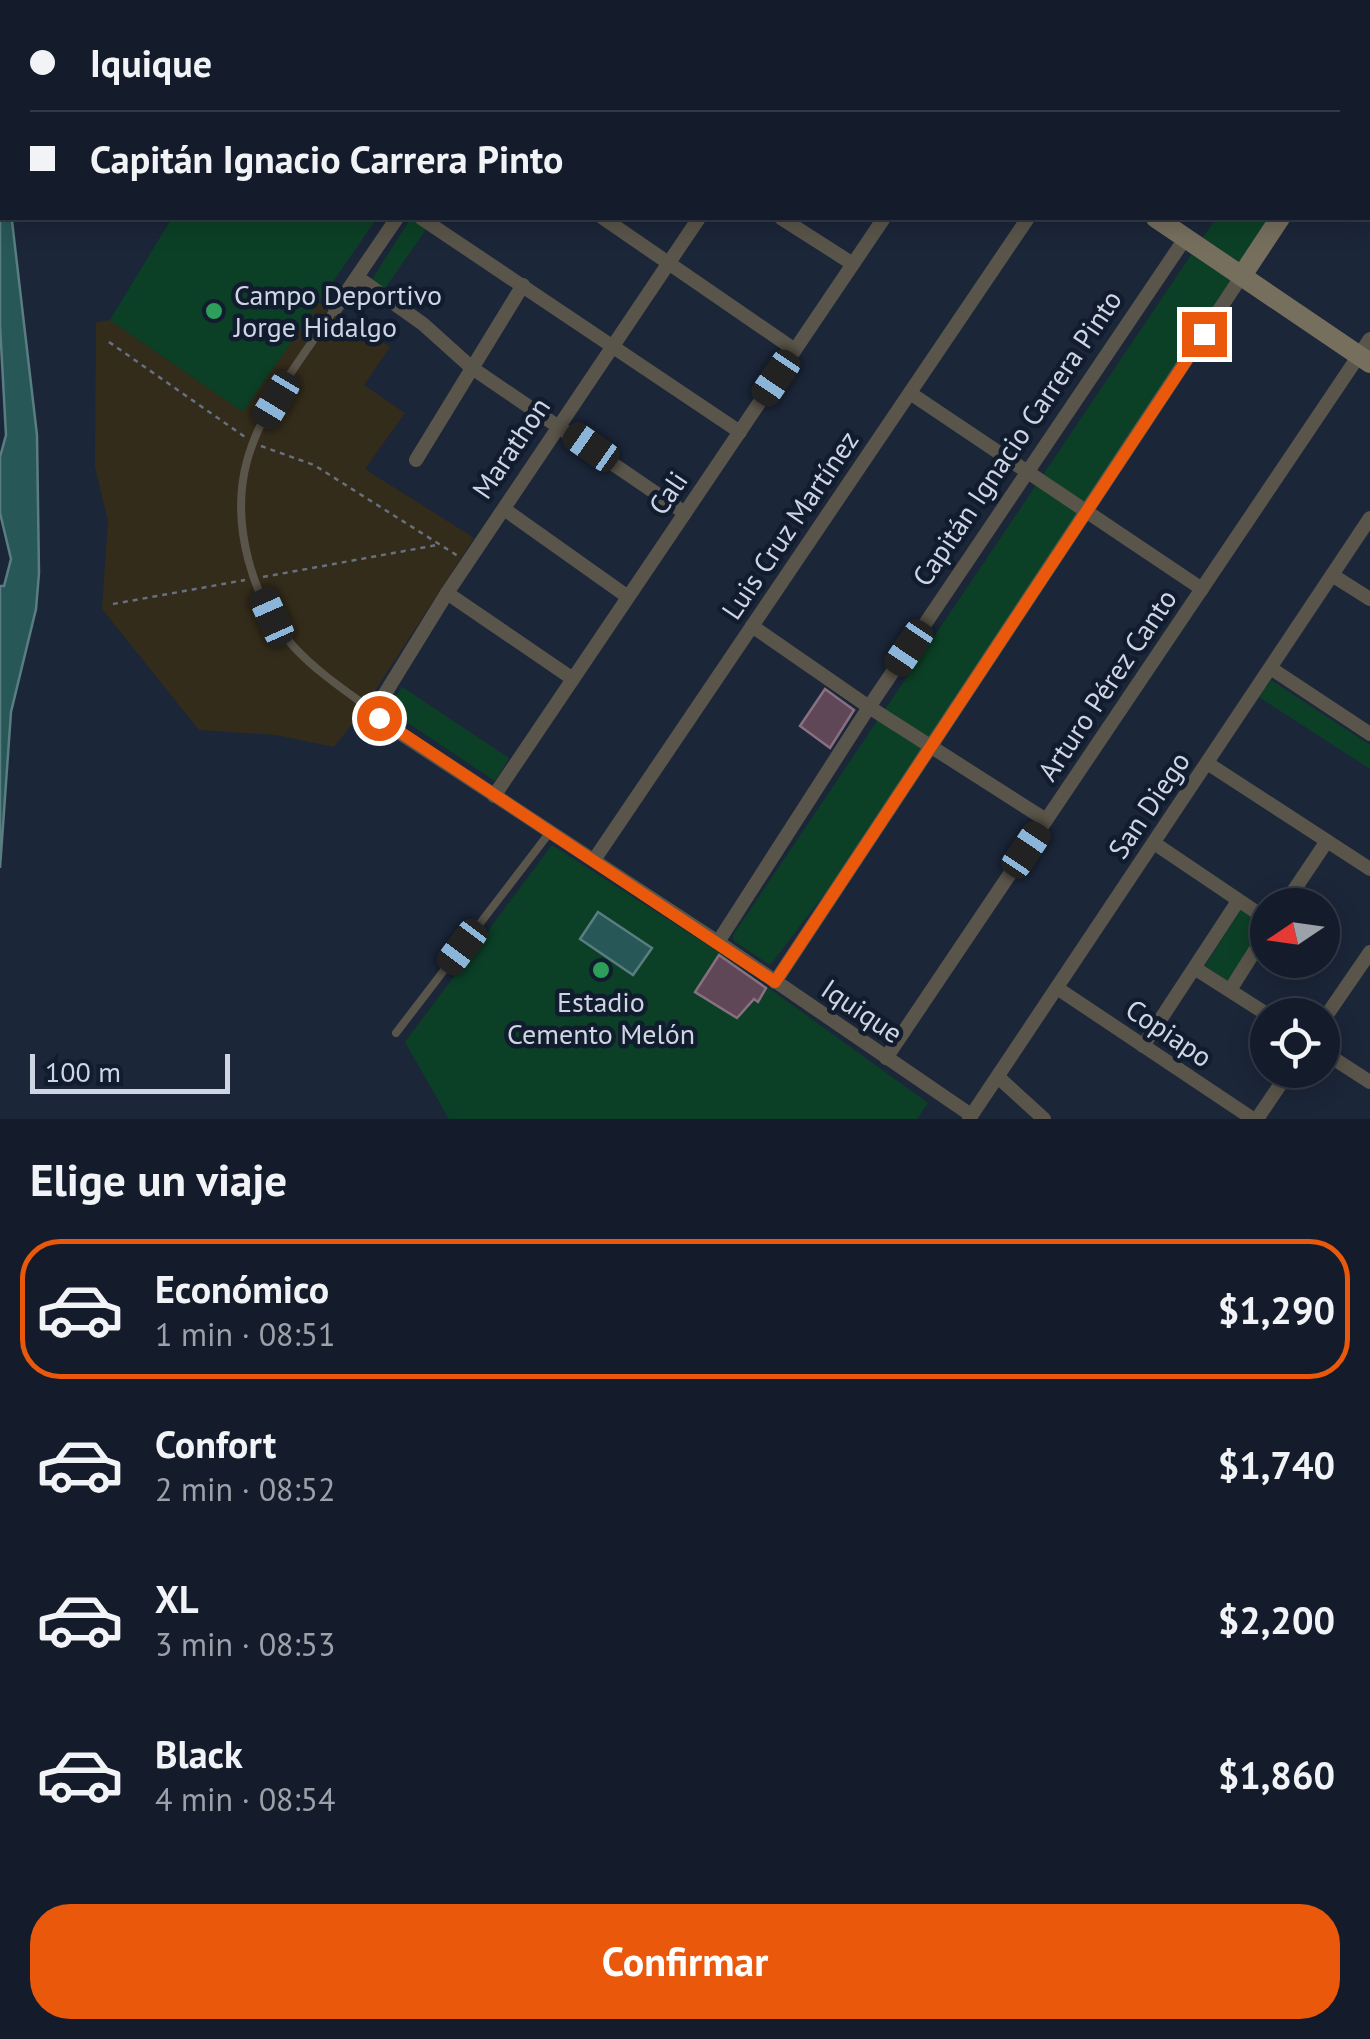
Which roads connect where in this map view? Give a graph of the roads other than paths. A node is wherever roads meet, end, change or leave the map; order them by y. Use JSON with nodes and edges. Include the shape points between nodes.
{"nodes":[{"id":1,"x":396,"y":220,"type":"edge"},
{"id":2,"x":424,"y":220,"type":"edge"},
{"id":3,"x":606,"y":220,"type":"edge"},
{"id":4,"x":697,"y":220,"type":"edge"},
{"id":5,"x":784,"y":220,"type":"edge"},
{"id":6,"x":883,"y":220,"type":"edge"},
{"id":7,"x":1027,"y":220,"type":"edge"},
{"id":8,"x":1159,"y":220,"type":"edge"},
{"id":9,"x":1198,"y":220,"type":"edge"},
{"id":10,"x":1279,"y":220,"type":"edge"},
{"id":11,"x":1186,"y":236,"type":"junction"},
{"id":12,"x":668,"y":261,"type":"junction"},
{"id":13,"x":853,"y":264,"type":"junction"},
{"id":14,"x":1242,"y":274,"type":"junction"},
{"id":15,"x":356,"y":277,"type":"junction"},
{"id":16,"x":523,"y":285,"type":"junction"},
{"id":17,"x":335,"y":309,"type":"joint"},
{"id":18,"x":611,"y":345,"type":"junction"},
{"id":19,"x":795,"y":350,"type":"junction"},
{"id":20,"x":1366,"y":353,"type":"edge"},
{"id":21,"x":472,"y":368,"type":"junction"},
{"id":22,"x":910,"y":393,"type":"junction"},
{"id":23,"x":560,"y":425,"type":"junction"},
{"id":24,"x":740,"y":432,"type":"junction"},
{"id":25,"x":416,"y":460,"type":"dead end"},
{"id":26,"x":1028,"y":472,"type":"junction"},
{"id":27,"x":504,"y":509,"type":"junction"},
{"id":28,"x":685,"y":512,"type":"junction"},
{"id":29,"x":1087,"y":512,"type":"junction"},
{"id":30,"x":1370,"y":518,"type":"edge"},
{"id":31,"x":1332,"y":575,"type":"junction"},
{"id":32,"x":1202,"y":590,"type":"junction"},
{"id":33,"x":447,"y":593,"type":"junction"},
{"id":34,"x":628,"y":598,"type":"junction"},
{"id":35,"x":1370,"y":599,"type":"edge"},
{"id":36,"x":752,"y":626,"type":"junction"},
{"id":37,"x":1272,"y":669,"type":"junction"},
{"id":38,"x":573,"y":679,"type":"junction"},
{"id":39,"x":869,"y":707,"type":"junction"},
{"id":40,"x":377,"y":714,"type":"junction"},
{"id":41,"x":1370,"y":734,"type":"edge"},
{"id":42,"x":931,"y":746,"type":"junction"},
{"id":43,"x":1208,"y":764,"type":"junction"},
{"id":44,"x":494,"y":796,"type":"junction"},
{"id":45,"x":1046,"y":820,"type":"junction"},
{"id":46,"x":550,"y":832,"type":"junction"},
{"id":47,"x":1327,"y":841,"type":"junction"},
{"id":48,"x":1154,"y":842,"type":"junction"},
{"id":49,"x":594,"y":860,"type":"junction"},
{"id":50,"x":1370,"y":870,"type":"edge"},
{"id":51,"x":1295,"y":888,"type":"edge"},
{"id":52,"x":1238,"y":901,"type":"junction"},
{"id":53,"x":1250,"y":909,"type":"edge"},
{"id":54,"x":718,"y":942,"type":"junction"},
{"id":55,"x":1370,"y":952,"type":"edge"},
{"id":56,"x":1250,"y":958,"type":"edge"},
{"id":57,"x":1196,"y":968,"type":"junction"},
{"id":58,"x":775,"y":982,"type":"junction"},
{"id":59,"x":1057,"y":988,"type":"junction"},
{"id":60,"x":1230,"y":990,"type":"junction"},
{"id":61,"x":1338,"y":998,"type":"edge"},
{"id":62,"x":1250,"y":1003,"type":"edge"},
{"id":63,"x":396,"y":1034,"type":"dead end"},
{"id":64,"x":1143,"y":1046,"type":"junction"},
{"id":65,"x":886,"y":1058,"type":"junction"},
{"id":66,"x":1340,"y":1062,"type":"edge"},
{"id":67,"x":998,"y":1077,"type":"junction"},
{"id":68,"x":1370,"y":1082,"type":"edge"},
{"id":69,"x":1277,"y":1088,"type":"edge"},
{"id":70,"x":970,"y":1117,"type":"edge"},
{"id":71,"x":1044,"y":1119,"type":"edge"},
{"id":72,"x":1255,"y":1119,"type":"edge"}],
"edges":[{"from":1,"to":15,"type":"street"},
{"from":2,"to":16,"type":"street"},
{"from":3,"to":12,"type":"street"},
{"from":4,"to":12,"type":"street","name":"Marathon"},
{"from":5,"to":13,"type":"street"},
{"from":6,"to":13,"type":"street","name":"Cali"},
{"from":7,"to":22,"type":"street","name":"Luis Cruz Martínez"},
{"from":8,"to":11,"type":"street"},
{"from":9,"to":11,"type":"street","name":"Capitán Ignacio Carrera Pinto"},
{"from":10,"to":14,"type":"street"},
{"from":11,"to":14,"type":"street"},
{"from":11,"to":26,"type":"street","name":"Capitán Ignacio Carrera Pinto"},
{"from":12,"to":18,"type":"street","name":"Marathon"},
{"from":12,"to":19,"type":"street"},
{"from":13,"to":19,"type":"street","name":"Cali"},
{"from":14,"to":20,"type":"street"},
{"from":14,"to":29,"type":"street"},
{"from":15,"to":17,"type":"street"},
{"from":15,"to":21,"type":"street"},
{"from":16,"to":18,"type":"street"},
{"from":16,"to":21,"type":"street"},
{"from":17,"to":40,"type":"lane","via":[[280,394],[247,462],[244,534],[254,578],[294,647]]},
{"from":18,"to":23,"type":"street","name":"Marathon"},
{"from":18,"to":24,"type":"street"},
{"from":19,"to":24,"type":"street","name":"Cali"},
{"from":20,"to":32,"type":"street","name":"Arturo Pérez Canto"},
{"from":21,"to":23,"type":"street"},
{"from":21,"to":25,"type":"street"},
{"from":22,"to":26,"type":"street"},
{"from":22,"to":36,"type":"street","name":"Luis Cruz Martínez"},
{"from":23,"to":27,"type":"street","name":"Marathon"},
{"from":23,"to":28,"type":"street"},
{"from":24,"to":28,"type":"street","name":"Cali"},
{"from":26,"to":29,"type":"street"},
{"from":26,"to":39,"type":"street","name":"Capitán Ignacio Carrera Pinto"},
{"from":27,"to":33,"type":"street","name":"Marathon"},
{"from":27,"to":34,"type":"street"},
{"from":28,"to":34,"type":"street","name":"Cali"},
{"from":29,"to":32,"type":"street"},
{"from":29,"to":42,"type":"street"},
{"from":30,"to":31,"type":"street","name":"San Diego"},
{"from":31,"to":35,"type":"street"},
{"from":31,"to":37,"type":"street","name":"San Diego"},
{"from":32,"to":45,"type":"street","name":"Arturo Pérez Canto"},
{"from":33,"to":38,"type":"street"},
{"from":33,"to":40,"type":"street","name":"Marathon"},
{"from":34,"to":38,"type":"street","name":"Cali"},
{"from":36,"to":39,"type":"street"},
{"from":36,"to":49,"type":"street","name":"Luis Cruz Martínez"},
{"from":37,"to":41,"type":"street"},
{"from":37,"to":43,"type":"street","name":"San Diego"},
{"from":38,"to":44,"type":"street","name":"Cali"},
{"from":39,"to":42,"type":"street"},
{"from":39,"to":54,"type":"street","name":"Capitán Ignacio Carrera Pinto"},
{"from":40,"to":44,"type":"street","name":"Iquique"},
{"from":42,"to":45,"type":"street"},
{"from":42,"to":58,"type":"street"},
{"from":43,"to":47,"type":"street"},
{"from":43,"to":48,"type":"street","name":"San Diego"},
{"from":44,"to":46,"type":"street","name":"Iquique"},
{"from":45,"to":65,"type":"street","name":"Arturo Pérez Canto"},
{"from":46,"to":49,"type":"street","name":"Iquique"},
{"from":46,"to":63,"type":"lane"},
{"from":47,"to":50,"type":"street"},
{"from":47,"to":51,"type":"street"},
{"from":48,"to":52,"type":"street"},
{"from":48,"to":59,"type":"street","name":"San Diego"},
{"from":49,"to":54,"type":"street","name":"Iquique"},
{"from":52,"to":53,"type":"street"},
{"from":52,"to":57,"type":"street"},
{"from":54,"to":58,"type":"street","name":"Iquique"},
{"from":55,"to":61,"type":"street"},
{"from":56,"to":60,"type":"street"},
{"from":57,"to":60,"type":"street"},
{"from":57,"to":64,"type":"street"},
{"from":58,"to":65,"type":"street","name":"Iquique"},
{"from":59,"to":64,"type":"street","name":"Copiapo"},
{"from":59,"to":67,"type":"street","name":"San Diego"},
{"from":60,"to":62,"type":"street"},
{"from":64,"to":72,"type":"street","name":"Copiapo"},
{"from":65,"to":70,"type":"street","name":"Iquique"},
{"from":66,"to":68,"type":"street"},
{"from":67,"to":70,"type":"street","name":"San Diego"},
{"from":67,"to":71,"type":"street"},
{"from":69,"to":72,"type":"street"}]}
